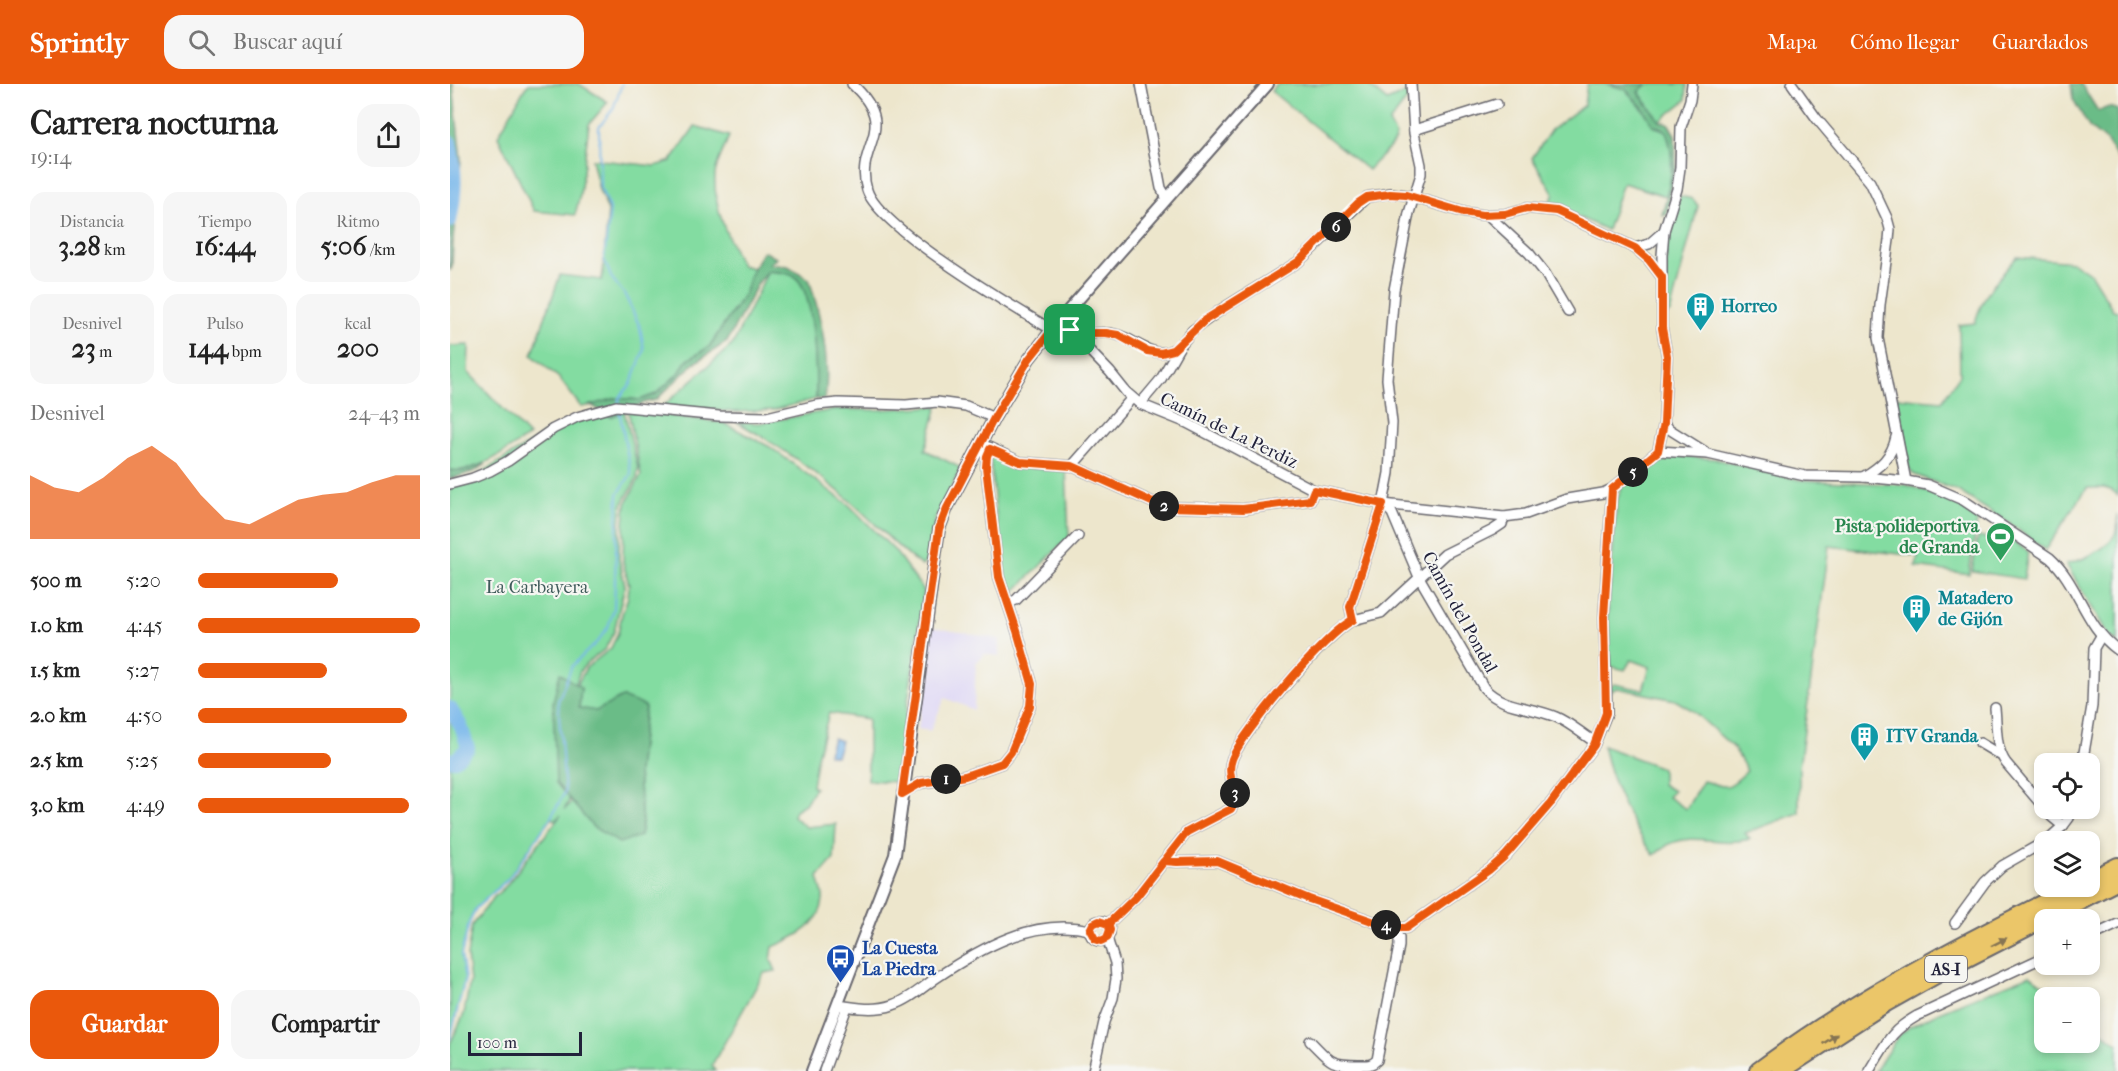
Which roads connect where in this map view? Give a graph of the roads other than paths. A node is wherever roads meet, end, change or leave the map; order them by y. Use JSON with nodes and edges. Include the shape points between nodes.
{"nodes":[{"id":1,"x":852,"y":84,"type":"edge"},
{"id":2,"x":1141,"y":84,"type":"edge"},
{"id":3,"x":1268,"y":84,"type":"edge"},
{"id":4,"x":1411,"y":84,"type":"edge"},
{"id":5,"x":1692,"y":84,"type":"edge"},
{"id":6,"x":1792,"y":84,"type":"edge"},
{"id":7,"x":1497,"y":104,"type":"dead end"},
{"id":8,"x":1414,"y":130,"type":"junction"},
{"id":9,"x":1167,"y":198,"type":"junction"},
{"id":10,"x":1414,"y":198,"type":"junction"},
{"id":11,"x":1489,"y":216,"type":"junction"},
{"id":12,"x":1664,"y":231,"type":"junction"},
{"id":13,"x":1635,"y":248,"type":"junction"},
{"id":14,"x":1662,"y":277,"type":"junction"},
{"id":15,"x":1078,"y":300,"type":"junction"},
{"id":16,"x":1568,"y":312,"type":"dead end"},
{"id":17,"x":1060,"y":320,"type":"junction"},
{"id":18,"x":1052,"y":330,"type":"junction"},
{"id":19,"x":1070,"y":330,"type":"junction"},
{"id":20,"x":1077,"y":338,"type":"junction"},
{"id":21,"x":1181,"y":345,"type":"junction"},
{"id":22,"x":1132,"y":398,"type":"junction"},
{"id":23,"x":1140,"y":404,"type":"junction"},
{"id":24,"x":994,"y":418,"type":"junction"},
{"id":25,"x":1664,"y":423,"type":"junction"},
{"id":26,"x":1897,"y":432,"type":"junction"},
{"id":27,"x":986,"y":446,"type":"junction"},
{"id":28,"x":1658,"y":451,"type":"junction"},
{"id":29,"x":1708,"y":454,"type":"junction"},
{"id":30,"x":1072,"y":466,"type":"junction"},
{"id":31,"x":1863,"y":477,"type":"junction"},
{"id":32,"x":1906,"y":481,"type":"junction"},
{"id":33,"x":450,"y":484,"type":"edge"},
{"id":34,"x":1612,"y":489,"type":"junction"},
{"id":35,"x":1314,"y":490,"type":"junction"},
{"id":36,"x":1383,"y":504,"type":"junction"},
{"id":37,"x":1504,"y":517,"type":"junction"},
{"id":38,"x":1078,"y":536,"type":"dead end"},
{"id":39,"x":1419,"y":577,"type":"junction"},
{"id":40,"x":1008,"y":603,"type":"junction"},
{"id":41,"x":1353,"y":620,"type":"junction"},
{"id":42,"x":2101,"y":636,"type":"junction"},
{"id":43,"x":2118,"y":650,"type":"edge"},
{"id":44,"x":1995,"y":708,"type":"dead end"},
{"id":45,"x":1595,"y":742,"type":"junction"},
{"id":46,"x":1980,"y":743,"type":"dead end"},
{"id":47,"x":2084,"y":753,"type":"edge"},
{"id":48,"x":2000,"y":755,"type":"junction"},
{"id":49,"x":902,"y":794,"type":"junction"},
{"id":50,"x":2066,"y":819,"type":"edge"},
{"id":51,"x":2063,"y":826,"type":"junction"},
{"id":52,"x":2057,"y":831,"type":"edge"},
{"id":53,"x":2034,"y":848,"type":"edge"},
{"id":54,"x":1164,"y":861,"type":"junction"},
{"id":55,"x":2118,"y":866,"type":"edge"},
{"id":56,"x":2100,"y":875,"type":"edge"},
{"id":57,"x":2118,"y":881,"type":"edge"},
{"id":58,"x":2056,"y":897,"type":"edge"},
{"id":59,"x":1955,"y":923,"type":"dead end"},
{"id":60,"x":1108,"y":924,"type":"junction"},
{"id":61,"x":2118,"y":924,"type":"edge"},
{"id":62,"x":1392,"y":928,"type":"junction"},
{"id":63,"x":1090,"y":930,"type":"junction"},
{"id":64,"x":2100,"y":932,"type":"edge"},
{"id":65,"x":1107,"y":938,"type":"junction"},
{"id":66,"x":2034,"y":962,"type":"edge"},
{"id":67,"x":842,"y":1006,"type":"junction"},
{"id":68,"x":1310,"y":1041,"type":"dead end"},
{"id":69,"x":812,"y":1071,"type":"edge"},
{"id":70,"x":824,"y":1071,"type":"edge"},
{"id":71,"x":1093,"y":1071,"type":"edge"},
{"id":72,"x":1758,"y":1071,"type":"edge"},
{"id":73,"x":1781,"y":1071,"type":"edge"},
{"id":74,"x":1869,"y":1071,"type":"edge"}],
"edges":[{"from":1,"to":18,"type":"street","via":[[869,102],[874,114],[875,132],[864,173],[866,189],[877,208],[946,263]]},
{"from":2,"to":9,"type":"street","via":[[1161,188]]},
{"from":3,"to":9,"type":"street"},
{"from":4,"to":8,"type":"street"},
{"from":5,"to":12,"type":"street","via":[[1681,127],[1677,189]]},
{"from":6,"to":26,"type":"street","via":[[1870,182],[1887,218],[1890,229],[1878,338]]},
{"from":7,"to":8,"type":"street"},
{"from":8,"to":10,"type":"street","via":[[1421,165]]},
{"from":9,"to":15,"type":"street"},
{"from":10,"to":11,"type":"street"},
{"from":10,"to":21,"type":"street","via":[[1390,194],[1367,197],[1298,262],[1205,320]]},
{"from":10,"to":36,"type":"street","via":[[1394,290],[1387,379],[1391,454]]},
{"from":11,"to":13,"type":"street","via":[[1527,208],[1556,211]]},
{"from":11,"to":16,"type":"street","via":[[1545,273]]},
{"from":12,"to":13,"type":"street","via":[[1649,244]]},
{"from":12,"to":14,"type":"street"},
{"from":13,"to":14,"type":"street"},
{"from":14,"to":25,"type":"street","via":[[1662,328],[1667,356]]},
{"from":15,"to":17,"type":"street"},
{"from":15,"to":19,"type":"street"},
{"from":17,"to":18,"type":"street"},
{"from":17,"to":19,"type":"street","name":"Camín de La Perdiz"},
{"from":18,"to":24,"type":"street","via":[[1029,359]]},
{"from":19,"to":20,"type":"street","name":"Camín de La Perdiz"},
{"from":20,"to":21,"type":"street","via":[[1093,333],[1118,335],[1147,351],[1161,353]]},
{"from":20,"to":22,"type":"street","name":"Camín de La Perdiz"},
{"from":21,"to":23,"type":"street","via":[[1161,380]]},
{"from":22,"to":23,"type":"street","name":"Camín de La Perdiz"},
{"from":22,"to":30,"type":"street"},
{"from":23,"to":35,"type":"street","name":"Camín de La Perdiz","via":[[1187,423]]},
{"from":24,"to":27,"type":"street"},
{"from":24,"to":33,"type":"street","via":[[966,406],[937,402],[838,403],[767,417],[618,406],[577,417],[490,471]]},
{"from":25,"to":28,"type":"street"},
{"from":25,"to":29,"type":"street"},
{"from":26,"to":31,"type":"street","via":[[1887,460]]},
{"from":26,"to":32,"type":"street"},
{"from":27,"to":30,"type":"street","via":[[1020,462]]},
{"from":27,"to":40,"type":"street","via":[[996,558]]},
{"from":27,"to":49,"type":"street","via":[[947,508],[939,529]]},
{"from":28,"to":29,"type":"street"},
{"from":28,"to":34,"type":"street","name":"Camín de La Perdiz"},
{"from":29,"to":31,"type":"street","via":[[1805,476]]},
{"from":30,"to":35,"type":"street","via":[[1152,502],[1182,509],[1243,509],[1310,500]]},
{"from":31,"to":32,"type":"street"},
{"from":32,"to":42,"type":"street","via":[[1928,485],[1963,500],[2050,558],[2063,570]]},
{"from":34,"to":37,"type":"street","name":"Camín de La Perdiz"},
{"from":34,"to":45,"type":"street","via":[[1604,617],[1606,713]]},
{"from":35,"to":36,"type":"street","name":"Camín de La Perdiz"},
{"from":36,"to":37,"type":"street","name":"Camín de La Perdiz"},
{"from":36,"to":39,"type":"street","name":"Camín del Pondal","via":[[1392,513]]},
{"from":36,"to":41,"type":"street","via":[[1350,607]]},
{"from":37,"to":39,"type":"street","via":[[1502,524],[1445,554]]},
{"from":38,"to":40,"type":"street","via":[[1016,600]]},
{"from":39,"to":41,"type":"street","via":[[1381,613]]},
{"from":39,"to":45,"type":"street","name":"Camín del Pondal","via":[[1489,694],[1503,703],[1554,716]]},
{"from":40,"to":49,"type":"street","via":[[1032,684],[1030,706],[1011,752],[996,766],[921,783]]},
{"from":41,"to":54,"type":"street","via":[[1316,651],[1238,747],[1231,764],[1230,778],[1236,798],[1231,809],[1187,832]]},
{"from":42,"to":43,"type":"street"},
{"from":42,"to":47,"type":"street","via":[[2094,654],[2092,706]]},
{"from":44,"to":48,"type":"street"},
{"from":45,"to":62,"type":"street","via":[[1551,803],[1505,856],[1406,928]]},
{"from":46,"to":48,"type":"street"},
{"from":48,"to":51,"type":"street"},
{"from":49,"to":67,"type":"street","via":[[895,855]]},
{"from":50,"to":51,"type":"street"},
{"from":51,"to":52,"type":"street"},
{"from":53,"to":59,"type":"street","via":[[2002,866],[1985,882]]},
{"from":54,"to":60,"type":"street"},
{"from":54,"to":62,"type":"street","via":[[1217,861]]},
{"from":55,"to":56,"type":"highway"},
{"from":73,"to":57,"type":"highway","number":"AS-I","one_way":true,"via":[[1950,967]]},
{"from":58,"to":72,"type":"highway","number":"AS-I","via":[[1877,993]]},
{"from":60,"to":63,"type":"street","via":[[1099,921]]},
{"from":60,"to":65,"type":"street"},
{"from":61,"to":64,"type":"street"},
{"from":62,"to":68,"type":"street","via":[[1399,946],[1377,1060],[1367,1065],[1339,1065]]},
{"from":63,"to":65,"type":"street","via":[[1095,939]]},
{"from":63,"to":67,"type":"street","via":[[1075,926],[1023,932],[999,941],[894,1005],[866,1009]]},
{"from":65,"to":71,"type":"street","via":[[1116,979]]},
{"from":66,"to":74,"type":"street","via":[[1898,1027]]},
{"from":67,"to":69,"type":"street"},
{"from":67,"to":70,"type":"street"}]}
